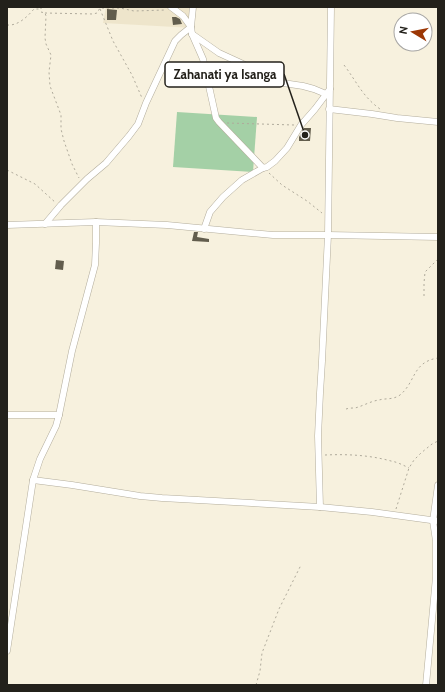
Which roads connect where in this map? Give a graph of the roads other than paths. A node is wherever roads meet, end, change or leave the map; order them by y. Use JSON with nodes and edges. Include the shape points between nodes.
{"nodes":[{"id":1,"x":193,"y":7,"type":"edge"},
{"id":2,"x":331,"y":7,"type":"edge"},
{"id":3,"x":173,"y":8,"type":"edge"},
{"id":4,"x":192,"y":30,"type":"junction"},
{"id":5,"x":328,"y":91,"type":"junction"},
{"id":6,"x":329,"y":110,"type":"junction"},
{"id":7,"x":438,"y":122,"type":"edge"},
{"id":8,"x":263,"y":168,"type":"junction"},
{"id":9,"x":96,"y":222,"type":"junction"},
{"id":10,"x":45,"y":224,"type":"junction"},
{"id":11,"x":7,"y":225,"type":"edge"},
{"id":12,"x":204,"y":229,"type":"junction"},
{"id":13,"x":328,"y":235,"type":"junction"},
{"id":14,"x":438,"y":237,"type":"edge"},
{"id":15,"x":7,"y":415,"type":"edge"},
{"id":16,"x":59,"y":415,"type":"junction"},
{"id":17,"x":32,"y":480,"type":"junction"},
{"id":18,"x":438,"y":485,"type":"edge"},
{"id":19,"x":320,"y":507,"type":"junction"},
{"id":20,"x":436,"y":521,"type":"edge"},
{"id":21,"x":7,"y":651,"type":"edge"},
{"id":22,"x":426,"y":685,"type":"edge"}],
"edges":[{"from":1,"to":4,"type":"street"},
{"from":2,"to":5,"type":"street"},
{"from":3,"to":4,"type":"street","via":[[183,16]]},
{"from":4,"to":5,"type":"street","via":[[219,54],[266,77],[283,83]]},
{"from":4,"to":8,"type":"street","via":[[203,59],[216,118]]},
{"from":4,"to":10,"type":"street","via":[[175,41],[138,124],[106,163],[82,184]]},
{"from":5,"to":6,"type":"street"},
{"from":5,"to":8,"type":"street","via":[[287,148],[275,161]]},
{"from":6,"to":7,"type":"street"},
{"from":6,"to":13,"type":"street"},
{"from":8,"to":12,"type":"street","via":[[242,180],[223,197],[210,212]]},
{"from":9,"to":10,"type":"street"},
{"from":9,"to":12,"type":"street"},
{"from":9,"to":16,"type":"street","via":[[95,265],[72,351]]},
{"from":10,"to":11,"type":"street"},
{"from":12,"to":13,"type":"street","via":[[273,235]]},
{"from":13,"to":14,"type":"street"},
{"from":13,"to":19,"type":"street","via":[[318,456]]},
{"from":15,"to":16,"type":"street"},
{"from":16,"to":17,"type":"street"},
{"from":17,"to":19,"type":"street","via":[[140,496]]},
{"from":17,"to":21,"type":"street"},
{"from":18,"to":20,"type":"street"},
{"from":19,"to":20,"type":"street"},
{"from":20,"to":22,"type":"street","via":[[436,578]]}]}
